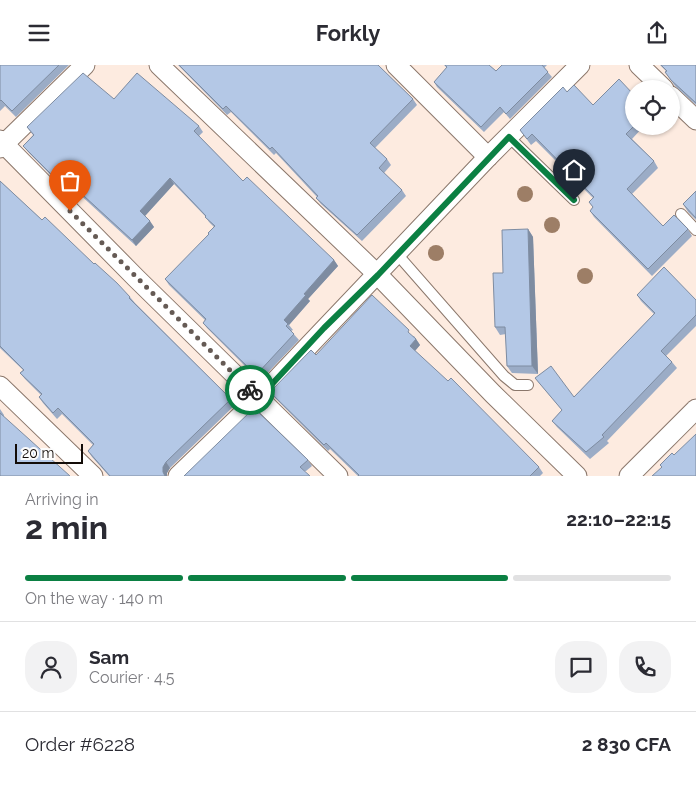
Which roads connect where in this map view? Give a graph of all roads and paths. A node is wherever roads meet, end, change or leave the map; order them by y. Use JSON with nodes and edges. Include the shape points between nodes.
{"nodes":[{"id":1,"x":86,"y":65,"type":"edge"},
{"id":2,"x":159,"y":65,"type":"edge"},
{"id":3,"x":396,"y":65,"type":"edge"},
{"id":4,"x":580,"y":65,"type":"edge"},
{"id":5,"x":639,"y":65,"type":"edge"},
{"id":6,"x":655,"y":80,"type":"edge"},
{"id":7,"x":680,"y":105,"type":"edge"},
{"id":8,"x":696,"y":120,"type":"edge"},
{"id":9,"x":509,"y":137,"type":"junction"},
{"id":10,"x":1,"y":144,"type":"edge"},
{"id":11,"x":488,"y":157,"type":"junction"},
{"id":12,"x":574,"y":200,"type":"dead end"},
{"id":13,"x":680,"y":214,"type":"dead end"},
{"id":14,"x":696,"y":230,"type":"edge"},
{"id":15,"x":397,"y":255,"type":"junction"},
{"id":16,"x":378,"y":275,"type":"junction"},
{"id":17,"x":0,"y":385,"type":"edge"},
{"id":18,"x":528,"y":385,"type":"dead end"},
{"id":19,"x":259,"y":398,"type":"junction"},
{"id":20,"x":696,"y":409,"type":"edge"},
{"id":21,"x":93,"y":476,"type":"edge"},
{"id":22,"x":178,"y":476,"type":"edge"},
{"id":23,"x":338,"y":476,"type":"edge"},
{"id":24,"x":577,"y":476,"type":"edge"},
{"id":25,"x":629,"y":476,"type":"edge"}],
"edges":[{"from":1,"to":10,"type":"street"},
{"from":2,"to":16,"type":"street"},
{"from":3,"to":11,"type":"street"},
{"from":4,"to":9,"type":"street"},
{"from":5,"to":6,"type":"street"},
{"from":7,"to":8,"type":"street"},
{"from":9,"to":11,"type":"street"},
{"from":9,"to":12,"type":"lane"},
{"from":10,"to":19,"type":"street"},
{"from":11,"to":15,"type":"street"},
{"from":13,"to":14,"type":"lane"},
{"from":15,"to":16,"type":"street"},
{"from":15,"to":18,"type":"lane","via":[[504,376],[515,385]]},
{"from":16,"to":19,"type":"street"},
{"from":16,"to":24,"type":"street"},
{"from":17,"to":21,"type":"street"},
{"from":19,"to":22,"type":"street"},
{"from":19,"to":23,"type":"street"},
{"from":20,"to":25,"type":"street"}]}
